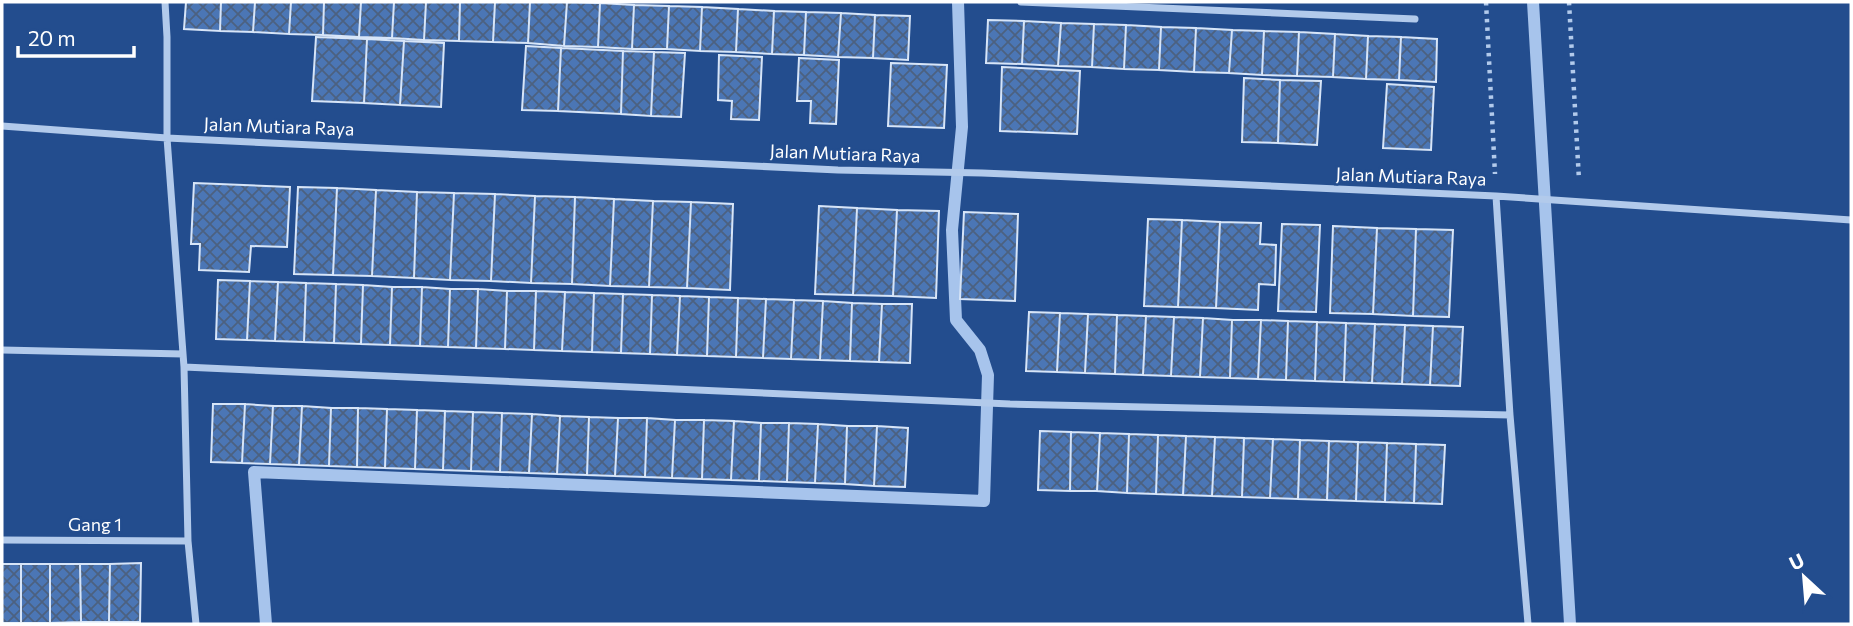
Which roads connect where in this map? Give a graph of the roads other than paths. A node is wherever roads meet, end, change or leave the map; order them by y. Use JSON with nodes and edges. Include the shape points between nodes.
{"nodes":[{"id":1,"x":165,"y":2,"type":"edge"},
{"id":2,"x":1021,"y":2,"type":"edge"},
{"id":3,"x":1415,"y":19,"type":"dead end"},
{"id":4,"x":2,"y":126,"type":"edge"},
{"id":5,"x":167,"y":138,"type":"junction"},
{"id":6,"x":1496,"y":196,"type":"junction"},
{"id":7,"x":1851,"y":220,"type":"edge"},
{"id":8,"x":2,"y":350,"type":"edge"},
{"id":9,"x":183,"y":354,"type":"junction"},
{"id":10,"x":184,"y":367,"type":"junction"},
{"id":11,"x":1510,"y":415,"type":"junction"},
{"id":12,"x":2,"y":540,"type":"edge"},
{"id":13,"x":188,"y":541,"type":"junction"},
{"id":14,"x":197,"y":624,"type":"edge"},
{"id":15,"x":1528,"y":624,"type":"edge"}],
"edges":[{"from":1,"to":5,"type":"street"},
{"from":2,"to":3,"type":"street"},
{"from":4,"to":5,"type":"street","name":"Jalan Mutiara Raya"},
{"from":5,"to":6,"type":"street","name":"Jalan Mutiara Raya"},
{"from":5,"to":9,"type":"street"},
{"from":6,"to":7,"type":"street","name":"Jalan Mutiara Raya"},
{"from":6,"to":11,"type":"street"},
{"from":8,"to":9,"type":"street"},
{"from":9,"to":10,"type":"street"},
{"from":10,"to":11,"type":"street","via":[[1010,404]]},
{"from":10,"to":13,"type":"street"},
{"from":11,"to":15,"type":"street"},
{"from":12,"to":13,"type":"street","name":"Gang 1"},
{"from":13,"to":14,"type":"street"}]}
